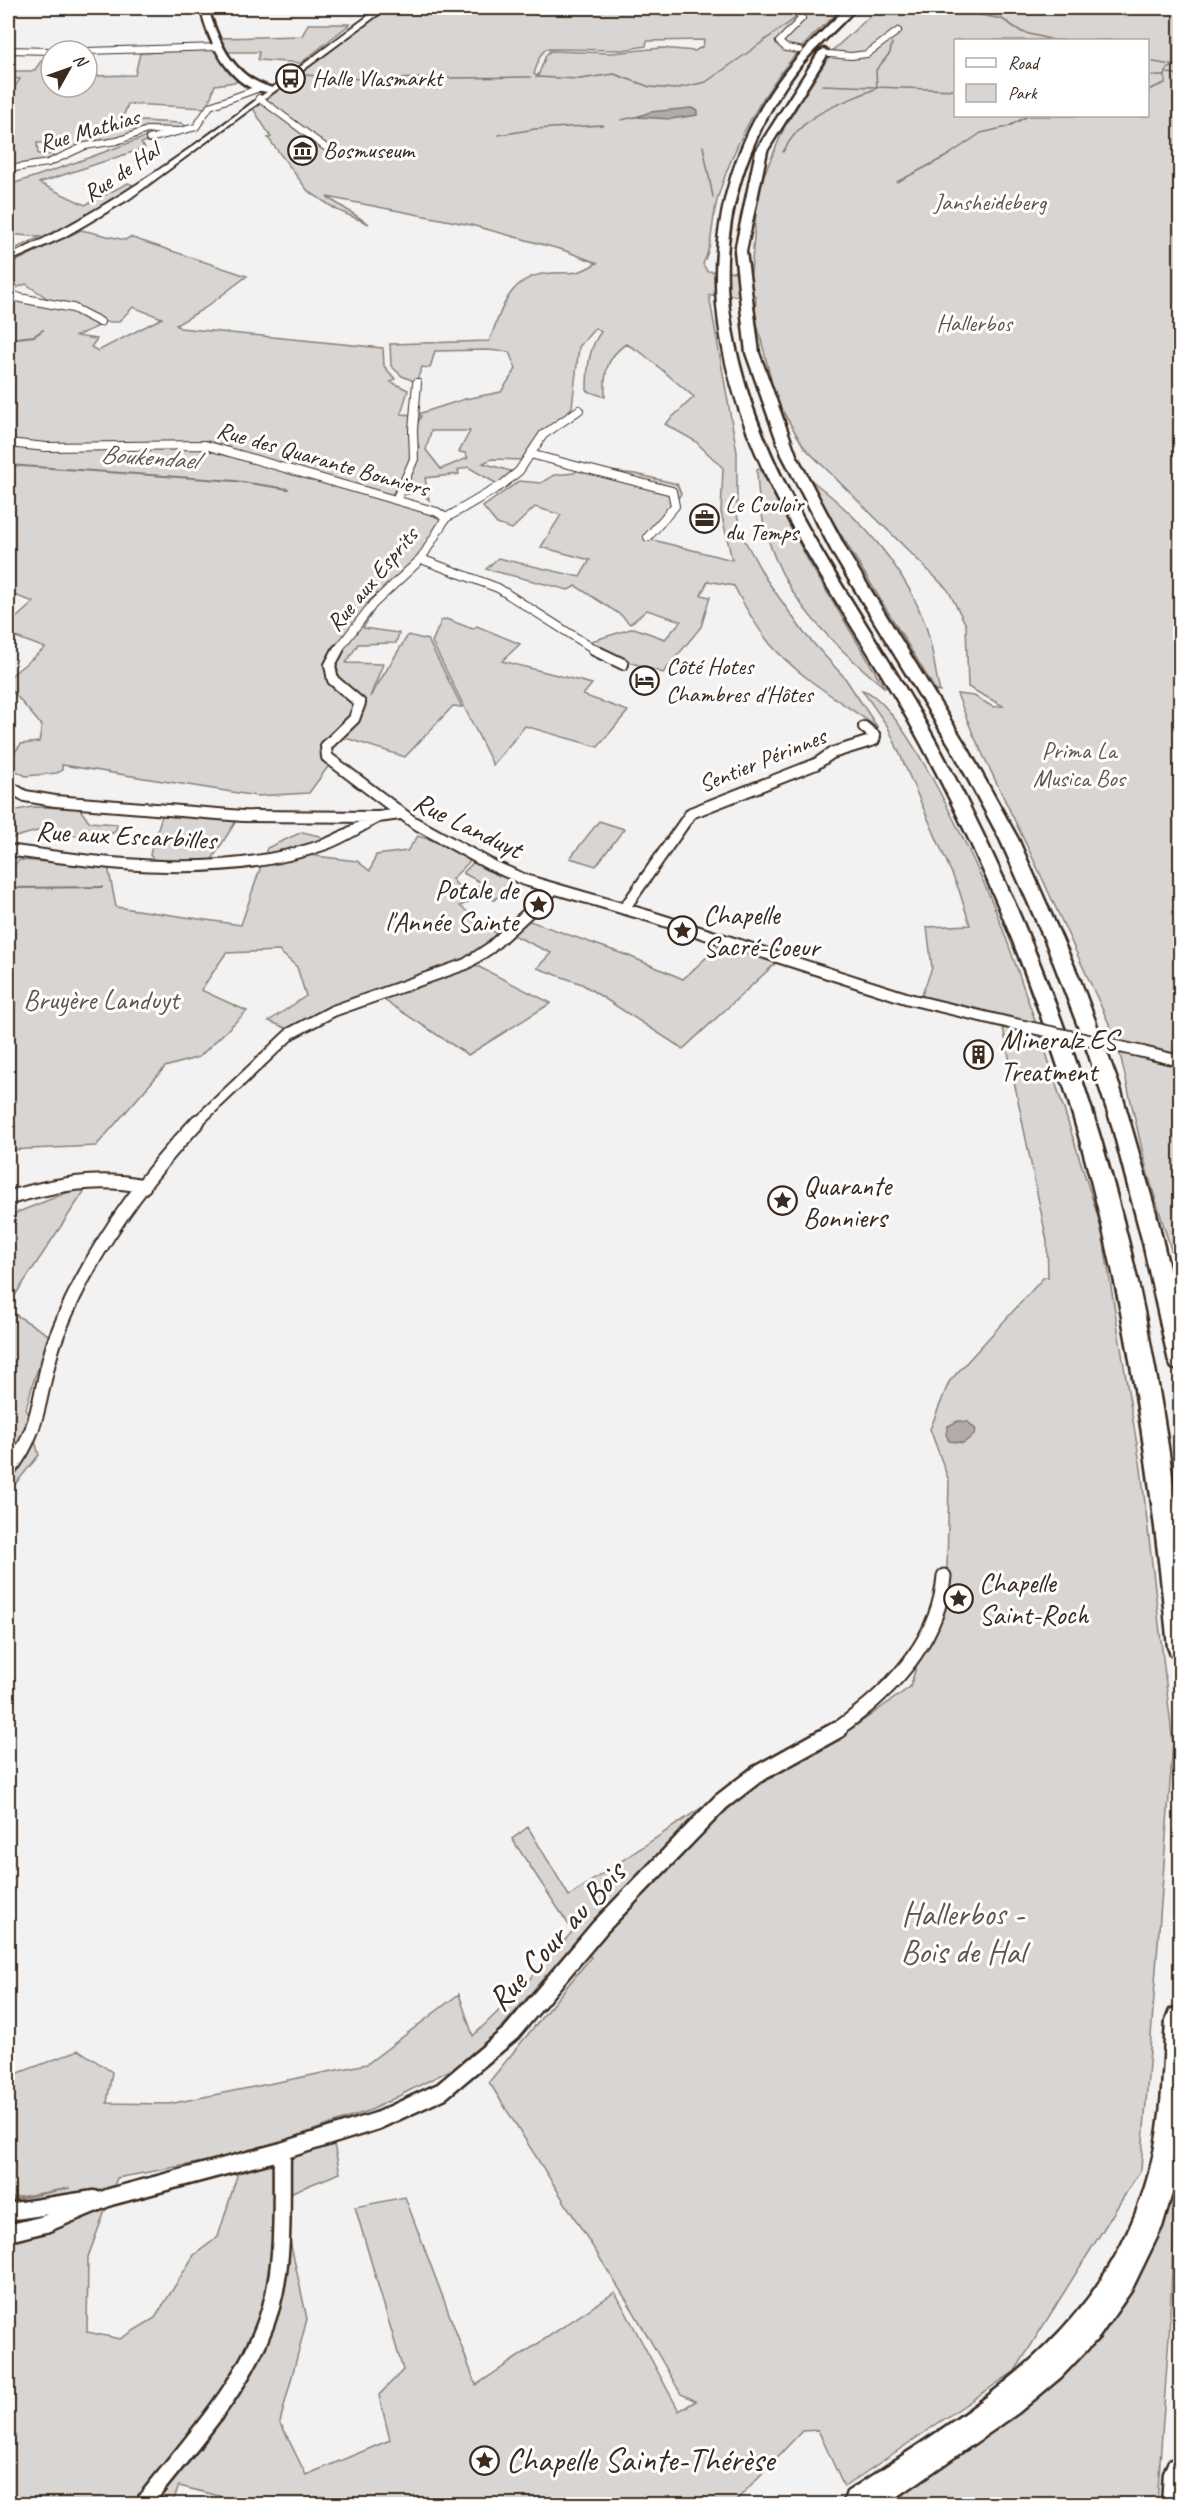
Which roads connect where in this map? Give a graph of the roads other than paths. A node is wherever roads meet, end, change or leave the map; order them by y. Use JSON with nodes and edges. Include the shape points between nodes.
{"nodes":[{"id":1,"x":204,"y":8,"type":"edge"},
{"id":2,"x":383,"y":8,"type":"edge"},
{"id":3,"x":792,"y":8,"type":"edge"},
{"id":4,"x":852,"y":8,"type":"edge"},
{"id":5,"x":861,"y":15,"type":"dead end"},
{"id":6,"x":898,"y":31,"type":"dead end"},
{"id":7,"x":218,"y":47,"type":"junction"},
{"id":8,"x":8,"y":50,"type":"edge"},
{"id":9,"x":799,"y":50,"type":"dead end"},
{"id":10,"x":39,"y":51,"type":"edge"},
{"id":11,"x":99,"y":51,"type":"edge"},
{"id":12,"x":830,"y":54,"type":"dead end"},
{"id":13,"x":255,"y":97,"type":"junction"},
{"id":14,"x":180,"y":131,"type":"junction"},
{"id":15,"x":149,"y":139,"type":"dead end"},
{"id":16,"x":326,"y":147,"type":"dead end"},
{"id":17,"x":8,"y":169,"type":"edge"},
{"id":18,"x":8,"y":260,"type":"edge"},
{"id":19,"x":8,"y":293,"type":"edge"},
{"id":20,"x":100,"y":322,"type":"dead end"},
{"id":21,"x":417,"y":383,"type":"dead end"},
{"id":22,"x":579,"y":410,"type":"dead end"},
{"id":23,"x":8,"y":443,"type":"edge"},
{"id":24,"x":530,"y":454,"type":"junction"},
{"id":25,"x":396,"y":500,"type":"junction"},
{"id":26,"x":446,"y":518,"type":"junction"},
{"id":27,"x":648,"y":537,"type":"dead end"},
{"id":28,"x":421,"y":559,"type":"junction"},
{"id":29,"x":623,"y":664,"type":"dead end"},
{"id":30,"x":864,"y":727,"type":"dead end"},
{"id":31,"x":8,"y":786,"type":"edge"},
{"id":32,"x":400,"y":814,"type":"junction"},
{"id":33,"x":378,"y":817,"type":"junction"},
{"id":34,"x":8,"y":850,"type":"edge"},
{"id":35,"x":553,"y":890,"type":"junction"},
{"id":36,"x":624,"y":909,"type":"junction"},
{"id":37,"x":1180,"y":1061,"type":"edge"},
{"id":38,"x":144,"y":1186,"type":"junction"},
{"id":39,"x":8,"y":1198,"type":"edge"},
{"id":40,"x":1180,"y":1362,"type":"edge"},
{"id":41,"x":8,"y":1471,"type":"edge"},
{"id":42,"x":944,"y":1576,"type":"dead end"},
{"id":43,"x":1180,"y":1647,"type":"edge"},
{"id":44,"x":1180,"y":2020,"type":"edge"},
{"id":45,"x":282,"y":2151,"type":"junction"},
{"id":46,"x":110,"y":2197,"type":"junction"},
{"id":47,"x":8,"y":2212,"type":"edge"},
{"id":48,"x":8,"y":2233,"type":"edge"},
{"id":49,"x":1180,"y":2472,"type":"edge"},
{"id":50,"x":147,"y":2499,"type":"dead end"},
{"id":51,"x":859,"y":2505,"type":"edge"},
{"id":52,"x":1178,"y":2505,"type":"edge"}],
"edges":[{"from":1,"to":7,"type":"street"},
{"from":2,"to":13,"type":"main road","name":"Rue de Hal"},
{"from":3,"to":9,"type":"street","via":[[802,18],[779,42]]},
{"from":4,"to":43,"type":"highway","via":[[788,72],[765,106],[739,161],[727,202],[720,271],[726,335],[748,416],[767,463],[814,552],[924,734],[978,837],[1013,915],[1061,1042],[1089,1131],[1124,1270],[1151,1408]]},
{"from":5,"to":40,"type":"highway","via":[[793,91],[773,126],[752,183],[744,224],[741,279],[756,371],[774,422],[811,502],[960,746],[1007,834],[1059,950],[1122,1125],[1159,1261]]},
{"from":6,"to":12,"type":"street","via":[[890,33],[870,52]]},
{"from":7,"to":11,"type":"street"},
{"from":7,"to":13,"type":"street"},
{"from":8,"to":10,"type":"street"},
{"from":13,"to":14,"type":"street","via":[[210,106],[196,127]]},
{"from":13,"to":16,"type":"street"},
{"from":13,"to":18,"type":"main road","name":"Rue de Hal","via":[[106,210]]},
{"from":14,"to":15,"type":"street"},
{"from":14,"to":17,"type":"street","name":"Rue Mathias","via":[[147,130],[117,141],[85,146],[48,163]]},
{"from":19,"to":20,"type":"street","via":[[73,308]]},
{"from":21,"to":25,"type":"street","via":[[414,459]]},
{"from":22,"to":24,"type":"street","name":"Rue aux Esprits","via":[[543,435]]},
{"from":23,"to":25,"type":"street","name":"Rue des Quarante Bonniers","via":[[56,447],[205,445]]},
{"from":24,"to":26,"type":"street","name":"Rue aux Esprits","via":[[519,471],[502,485]]},
{"from":24,"to":27,"type":"street","via":[[672,492],[675,506]]},
{"from":25,"to":26,"type":"street","name":"Rue des Quarante Bonniers"},
{"from":26,"to":28,"type":"street","name":"Rue aux Esprits"},
{"from":28,"to":29,"type":"street","via":[[506,592],[587,648]]},
{"from":28,"to":32,"type":"street","name":"Rue aux Esprits","via":[[373,604],[330,665],[333,680],[360,703],[354,719],[326,746],[326,755]]},
{"from":30,"to":36,"type":"street","name":"Sentier Périnnes","via":[[875,736],[874,740],[832,753],[816,764],[691,813]]},
{"from":31,"to":33,"type":"street","name":"Rue Landuyt","via":[[25,796],[55,801],[243,816]]},
{"from":32,"to":33,"type":"street","name":"Rue Landuyt"},
{"from":32,"to":35,"type":"street","name":"Rue Landuyt","via":[[489,864]]},
{"from":33,"to":34,"type":"street","name":"Rue aux Escarbilles","via":[[347,835],[296,853],[224,862],[180,865]]},
{"from":35,"to":36,"type":"street","name":"Rue Landuyt"},
{"from":35,"to":38,"type":"street","via":[[470,963],[349,1004],[291,1033],[184,1137]]},
{"from":36,"to":37,"type":"street","name":"Rue Landuyt","bridge":true,"via":[[909,999]]},
{"from":38,"to":39,"type":"street","via":[[117,1179],[80,1181]]},
{"from":38,"to":41,"type":"street","via":[[103,1243],[71,1303],[51,1350],[32,1441]]},
{"from":42,"to":45,"type":"street","name":"Rue Cour au Bois","via":[[945,1595],[925,1641],[885,1689],[827,1737],[764,1770],[715,1807],[600,1927],[511,2033],[477,2065],[412,2107]]},
{"from":44,"to":51,"type":"highway","via":[[1166,2163],[1139,2249],[1117,2288],[1089,2327],[1049,2370],[988,2419]]},
{"from":45,"to":46,"type":"street","name":"Rue Cour au Bois"},
{"from":45,"to":50,"type":"street","via":[[277,2274],[260,2338],[226,2396]]},
{"from":46,"to":47,"type":"street","name":"Rue Cour au Bois"},
{"from":46,"to":48,"type":"street","name":"Rue Cour au Bois","via":[[45,2224]]},
{"from":49,"to":52,"type":"highway"}]}
